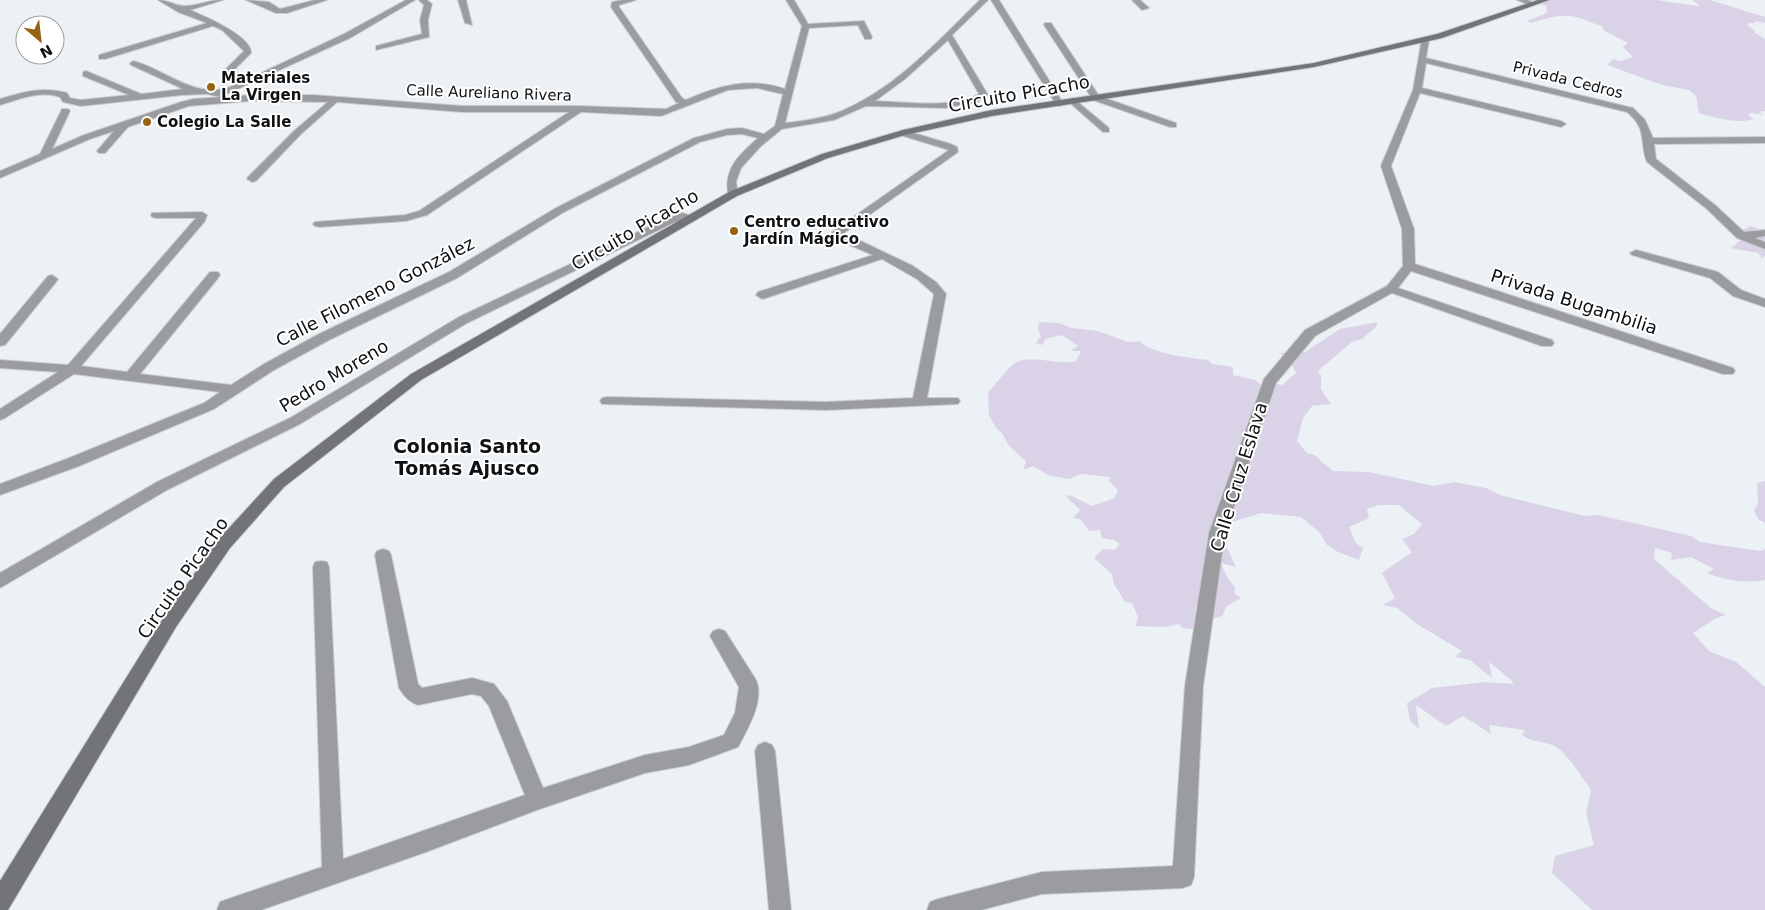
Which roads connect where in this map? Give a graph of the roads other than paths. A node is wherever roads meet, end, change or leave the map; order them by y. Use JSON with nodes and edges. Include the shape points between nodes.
{"nodes":[{"id":1,"x":162,"y":0,"type":"edge"},
{"id":2,"x":219,"y":0,"type":"edge"},
{"id":3,"x":250,"y":0,"type":"edge"},
{"id":4,"x":323,"y":0,"type":"edge"},
{"id":5,"x":411,"y":0,"type":"edge"},
{"id":6,"x":423,"y":0,"type":"edge"},
{"id":7,"x":462,"y":0,"type":"edge"},
{"id":8,"x":632,"y":0,"type":"edge"},
{"id":9,"x":790,"y":0,"type":"edge"},
{"id":10,"x":984,"y":0,"type":"edge"},
{"id":11,"x":995,"y":0,"type":"edge"},
{"id":12,"x":1136,"y":0,"type":"edge"},
{"id":13,"x":1545,"y":0,"type":"edge"},
{"id":14,"x":1527,"y":2,"type":"edge"},
{"id":15,"x":1145,"y":8,"type":"dead end"},
{"id":16,"x":181,"y":10,"type":"junction"},
{"id":17,"x":199,"y":17,"type":"junction"},
{"id":18,"x":190,"y":20,"type":"dead end"},
{"id":19,"x":214,"y":23,"type":"junction"},
{"id":20,"x":469,"y":23,"type":"dead end"},
{"id":21,"x":1048,"y":25,"type":"dead end"},
{"id":22,"x":806,"y":26,"type":"junction"},
{"id":23,"x":164,"y":29,"type":"dead end"},
{"id":24,"x":948,"y":34,"type":"junction"},
{"id":25,"x":868,"y":37,"type":"dead end"},
{"id":26,"x":1425,"y":40,"type":"junction"},
{"id":27,"x":379,"y":48,"type":"dead end"},
{"id":28,"x":1421,"y":59,"type":"junction"},
{"id":29,"x":134,"y":63,"type":"dead end"},
{"id":30,"x":86,"y":74,"type":"dead end"},
{"id":31,"x":242,"y":85,"type":"junction"},
{"id":32,"x":1417,"y":90,"type":"junction"},
{"id":33,"x":194,"y":91,"type":"junction"},
{"id":34,"x":222,"y":93,"type":"junction"},
{"id":35,"x":788,"y":93,"type":"junction"},
{"id":36,"x":140,"y":96,"type":"junction"},
{"id":37,"x":1096,"y":98,"type":"junction"},
{"id":38,"x":335,"y":100,"type":"junction"},
{"id":39,"x":1073,"y":101,"type":"junction"},
{"id":40,"x":0,"y":102,"type":"edge"},
{"id":41,"x":687,"y":103,"type":"junction"},
{"id":42,"x":864,"y":103,"type":"junction"},
{"id":43,"x":1059,"y":103,"type":"junction"},
{"id":44,"x":184,"y":104,"type":"junction"},
{"id":45,"x":579,"y":109,"type":"junction"},
{"id":46,"x":65,"y":112,"type":"dead end"},
{"id":47,"x":126,"y":123,"type":"junction"},
{"id":48,"x":1561,"y":124,"type":"dead end"},
{"id":49,"x":1173,"y":125,"type":"dead end"},
{"id":50,"x":779,"y":127,"type":"junction"},
{"id":51,"x":1106,"y":130,"type":"dead end"},
{"id":52,"x":903,"y":134,"type":"junction"},
{"id":53,"x":764,"y":137,"type":"junction"},
{"id":54,"x":1765,"y":140,"type":"edge"},
{"id":55,"x":1650,"y":141,"type":"junction"},
{"id":56,"x":102,"y":151,"type":"dead end"},
{"id":57,"x":44,"y":156,"type":"junction"},
{"id":58,"x":0,"y":175,"type":"edge"},
{"id":59,"x":252,"y":179,"type":"dead end"},
{"id":60,"x":734,"y":194,"type":"junction"},
{"id":61,"x":156,"y":215,"type":"dead end"},
{"id":62,"x":692,"y":219,"type":"junction"},
{"id":63,"x":319,"y":224,"type":"dead end"},
{"id":64,"x":1765,"y":232,"type":"edge"},
{"id":65,"x":1741,"y":236,"type":"junction"},
{"id":66,"x":1765,"y":246,"type":"edge"},
{"id":67,"x":1636,"y":254,"type":"dead end"},
{"id":68,"x":884,"y":255,"type":"junction"},
{"id":69,"x":1409,"y":266,"type":"junction"},
{"id":70,"x":214,"y":276,"type":"dead end"},
{"id":71,"x":52,"y":279,"type":"dead end"},
{"id":72,"x":1391,"y":289,"type":"junction"},
{"id":73,"x":762,"y":295,"type":"dead end"},
{"id":74,"x":1765,"y":304,"type":"edge"},
{"id":75,"x":0,"y":342,"type":"edge"},
{"id":76,"x":1547,"y":343,"type":"dead end"},
{"id":77,"x":0,"y":364,"type":"edge"},
{"id":78,"x":72,"y":370,"type":"junction"},
{"id":79,"x":1728,"y":371,"type":"dead end"},
{"id":80,"x":131,"y":376,"type":"junction"},
{"id":81,"x":235,"y":390,"type":"junction"},
{"id":82,"x":607,"y":401,"type":"dead end"},
{"id":83,"x":919,"y":401,"type":"junction"},
{"id":84,"x":954,"y":401,"type":"dead end"},
{"id":85,"x":0,"y":415,"type":"edge"},
{"id":86,"x":0,"y":490,"type":"edge"},
{"id":87,"x":382,"y":555,"type":"dead end"},
{"id":88,"x":321,"y":567,"type":"dead end"},
{"id":89,"x":0,"y":581,"type":"edge"},
{"id":90,"x":718,"y":636,"type":"dead end"},
{"id":91,"x":765,"y":751,"type":"dead end"},
{"id":92,"x":537,"y":800,"type":"junction"},
{"id":93,"x":333,"y":873,"type":"junction"},
{"id":94,"x":0,"y":902,"type":"edge"},
{"id":95,"x":957,"y":907,"type":"edge"},
{"id":96,"x":228,"y":910,"type":"edge"},
{"id":97,"x":780,"y":910,"type":"edge"},
{"id":98,"x":938,"y":910,"type":"edge"}],
"edges":[{"from":1,"to":16,"type":"street"},
{"from":2,"to":16,"type":"street"},
{"from":3,"to":4,"type":"street","via":[[287,11]]},
{"from":5,"to":31,"type":"street","via":[[347,36]]},
{"from":6,"to":27,"type":"street","via":[[428,4],[424,20],[426,35]]},
{"from":7,"to":20,"type":"street"},
{"from":8,"to":41,"type":"street","via":[[615,4],[670,89],[679,100]]},
{"from":9,"to":22,"type":"street"},
{"from":10,"to":24,"type":"street"},
{"from":11,"to":43,"type":"street"},
{"from":12,"to":15,"type":"street"},
{"from":13,"to":14,"type":"main road","name":"Circuito Picacho"},
{"from":14,"to":26,"type":"main road","name":"Circuito Picacho","via":[[1481,22]]},
{"from":16,"to":17,"type":"street"},
{"from":17,"to":18,"type":"street"},
{"from":17,"to":19,"type":"street"},
{"from":19,"to":23,"type":"street","via":[[102,53]]},
{"from":19,"to":31,"type":"street","via":[[225,28],[248,51],[225,74]]},
{"from":21,"to":37,"type":"street"},
{"from":22,"to":25,"type":"street","via":[[861,23]]},
{"from":22,"to":35,"type":"street"},
{"from":24,"to":42,"type":"street","via":[[888,88]]},
{"from":24,"to":42,"type":"street","via":[[984,95],[980,99],[966,103],[917,105]]},
{"from":26,"to":28,"type":"street"},
{"from":26,"to":37,"type":"main road","name":"Circuito Picacho","via":[[1314,65]]},
{"from":28,"to":32,"type":"street"},
{"from":28,"to":55,"type":"street","name":"Privada Cedros","via":[[1630,110],[1638,116]]},
{"from":29,"to":33,"type":"street"},
{"from":30,"to":36,"type":"street"},
{"from":31,"to":34,"type":"street"},
{"from":32,"to":48,"type":"street"},
{"from":32,"to":69,"type":"street","via":[[1386,166],[1408,229]]},
{"from":33,"to":34,"type":"street"},
{"from":33,"to":36,"type":"street"},
{"from":34,"to":44,"type":"street"},
{"from":35,"to":41,"type":"street","name":"Calle Aureliano Rivera","via":[[772,86],[746,85],[721,89]]},
{"from":35,"to":50,"type":"street"},
{"from":36,"to":40,"type":"street","via":[[81,103],[66,100],[64,95],[52,92]]},
{"from":37,"to":39,"type":"main road","name":"Circuito Picacho"},
{"from":37,"to":49,"type":"street"},
{"from":38,"to":44,"type":"street","name":"Calle Aureliano Rivera","via":[[250,98]]},
{"from":38,"to":45,"type":"street","name":"Calle Aureliano Rivera","via":[[462,109]]},
{"from":38,"to":59,"type":"street"},
{"from":39,"to":43,"type":"main road","name":"Circuito Picacho"},
{"from":39,"to":51,"type":"street"},
{"from":41,"to":45,"type":"street","name":"Calle Aureliano Rivera","via":[[660,113]]},
{"from":42,"to":50,"type":"street","via":[[826,119]]},
{"from":43,"to":52,"type":"main road","name":"Circuito Picacho","via":[[992,113]]},
{"from":44,"to":47,"type":"street"},
{"from":45,"to":63,"type":"street","via":[[423,212],[406,218]]},
{"from":46,"to":57,"type":"street"},
{"from":47,"to":56,"type":"street"},
{"from":47,"to":57,"type":"street"},
{"from":50,"to":53,"type":"street"},
{"from":52,"to":60,"type":"main road","name":"Circuito Picacho","via":[[825,156]]},
{"from":52,"to":68,"type":"street","via":[[954,149],[838,232],[839,236]]},
{"from":53,"to":60,"type":"street","via":[[735,169],[731,182]]},
{"from":53,"to":81,"type":"street","name":"Calle Filomeno González","via":[[727,132],[697,140],[560,210],[453,275],[324,337]]},
{"from":54,"to":55,"type":"street"},
{"from":55,"to":65,"type":"street","name":"Privada Cedros","via":[[1651,160],[1711,207]]},
{"from":57,"to":58,"type":"street"},
{"from":60,"to":62,"type":"main road","name":"Circuito Picacho"},
{"from":61,"to":78,"type":"street","via":[[202,215]]},
{"from":62,"to":89,"type":"street","name":"Pedro Moreno","via":[[682,216],[669,220],[462,320],[295,421],[162,486]]},
{"from":62,"to":94,"type":"main road","name":"Circuito Picacho","via":[[416,377],[279,483],[224,544],[170,622]]},
{"from":64,"to":65,"type":"street"},
{"from":65,"to":66,"type":"street","name":"Privada Cedros"},
{"from":67,"to":74,"type":"street","via":[[1714,275],[1737,292]]},
{"from":68,"to":73,"type":"street"},
{"from":68,"to":83,"type":"street","via":[[934,285],[940,294]]},
{"from":69,"to":72,"type":"street","name":"Calle Cruz Eslava"},
{"from":69,"to":79,"type":"street","name":"Privada Bugambilia"},
{"from":70,"to":80,"type":"street"},
{"from":71,"to":75,"type":"street"},
{"from":72,"to":76,"type":"street"},
{"from":72,"to":95,"type":"street","name":"Calle Cruz Eslava","via":[[1310,333],[1270,382],[1217,533],[1194,686],[1182,878],[1042,883]]},
{"from":77,"to":78,"type":"street"},
{"from":78,"to":80,"type":"street"},
{"from":78,"to":85,"type":"street"},
{"from":80,"to":81,"type":"street"},
{"from":81,"to":86,"type":"street","name":"Calle Filomeno González","via":[[209,406]]},
{"from":82,"to":83,"type":"street","via":[[826,406]]},
{"from":83,"to":84,"type":"street"},
{"from":87,"to":92,"type":"street","via":[[409,688],[418,697],[472,686],[487,690],[496,702]]},
{"from":88,"to":93,"type":"street"},
{"from":90,"to":92,"type":"street","via":[[749,686],[745,714],[731,741],[689,756],[645,764]]},
{"from":91,"to":97,"type":"street"},
{"from":92,"to":93,"type":"street"},
{"from":93,"to":96,"type":"street"},
{"from":95,"to":98,"type":"street"}]}
